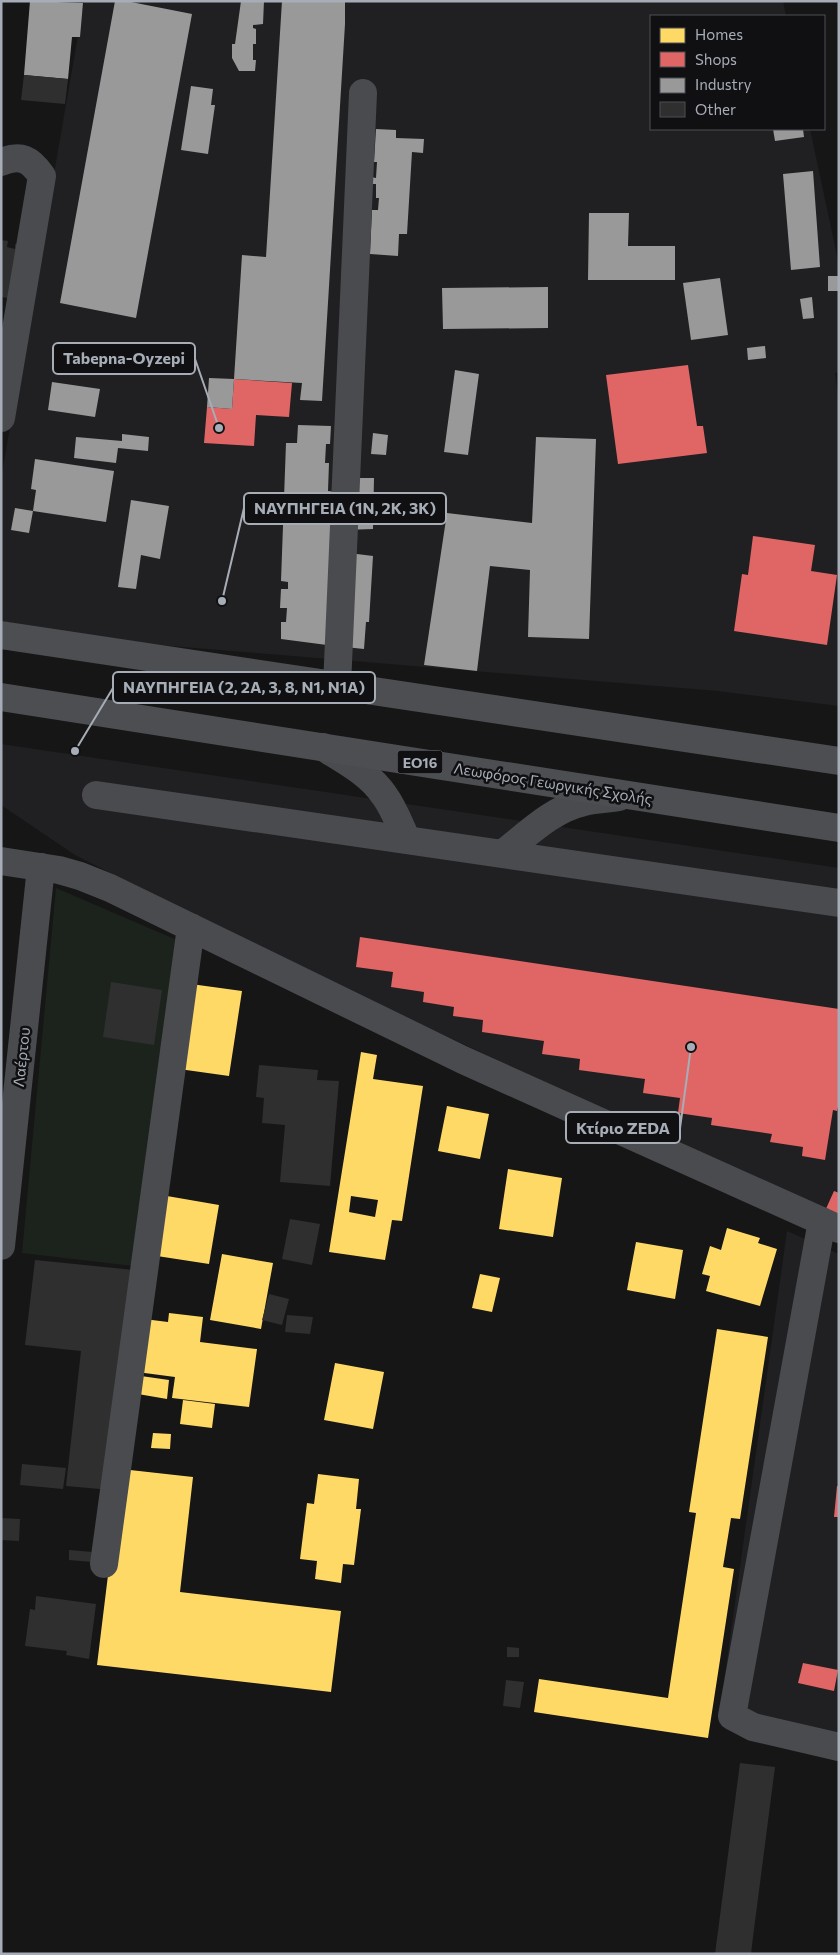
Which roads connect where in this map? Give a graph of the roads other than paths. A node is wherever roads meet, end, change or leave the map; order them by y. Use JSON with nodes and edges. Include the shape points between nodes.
{"nodes":[{"id":1,"x":363,"y":93,"type":"dead end"},
{"id":2,"x":1,"y":162,"type":"edge"},
{"id":3,"x":1,"y":418,"type":"edge"},
{"id":4,"x":1,"y":634,"type":"edge"},
{"id":5,"x":338,"y":686,"type":"junction"},
{"id":6,"x":1,"y":697,"type":"edge"},
{"id":7,"x":323,"y":747,"type":"junction"},
{"id":8,"x":839,"y":762,"type":"edge"},
{"id":9,"x":96,"y":795,"type":"dead end"},
{"id":10,"x":634,"y":796,"type":"junction"},
{"id":11,"x":839,"y":828,"type":"edge"},
{"id":12,"x":407,"y":840,"type":"junction"},
{"id":13,"x":502,"y":854,"type":"junction"},
{"id":14,"x":1,"y":861,"type":"edge"},
{"id":15,"x":41,"y":867,"type":"junction"},
{"id":16,"x":839,"y":903,"type":"edge"},
{"id":17,"x":191,"y":927,"type":"junction"},
{"id":18,"x":830,"y":1225,"type":"edge"},
{"id":19,"x":1,"y":1246,"type":"edge"},
{"id":20,"x":104,"y":1564,"type":"dead end"},
{"id":21,"x":839,"y":1748,"type":"edge"}],
"edges":[{"from":1,"to":5,"type":"street"},
{"from":2,"to":3,"type":"street","via":[[21,158],[36,167],[42,176]]},
{"from":4,"to":5,"type":"main road"},
{"from":5,"to":8,"type":"main road"},
{"from":6,"to":7,"type":"main road","name":"Λεωφόρος Γεωργικής Σχολής","number":"ΕΟ16"},
{"from":7,"to":10,"type":"main road","name":"Λεωφόρος Γεωργικής Σχολής","number":"ΕΟ16"},
{"from":7,"to":12,"type":"street","via":[[372,780],[385,796]]},
{"from":9,"to":12,"type":"street"},
{"from":10,"to":11,"type":"main road","name":"Λεωφόρος Γεωργικής Σχολής","number":"ΕΟ16"},
{"from":10,"to":13,"type":"street","via":[[584,802],[565,808]]},
{"from":12,"to":13,"type":"street"},
{"from":13,"to":16,"type":"street"},
{"from":14,"to":15,"type":"street"},
{"from":15,"to":17,"type":"street","via":[[80,876]]},
{"from":15,"to":19,"type":"street","name":"Λαέρτου"},
{"from":17,"to":18,"type":"street","via":[[463,1060]]},
{"from":17,"to":20,"type":"street"},
{"from":18,"to":21,"type":"street","via":[[732,1716],[753,1727]]}]}
